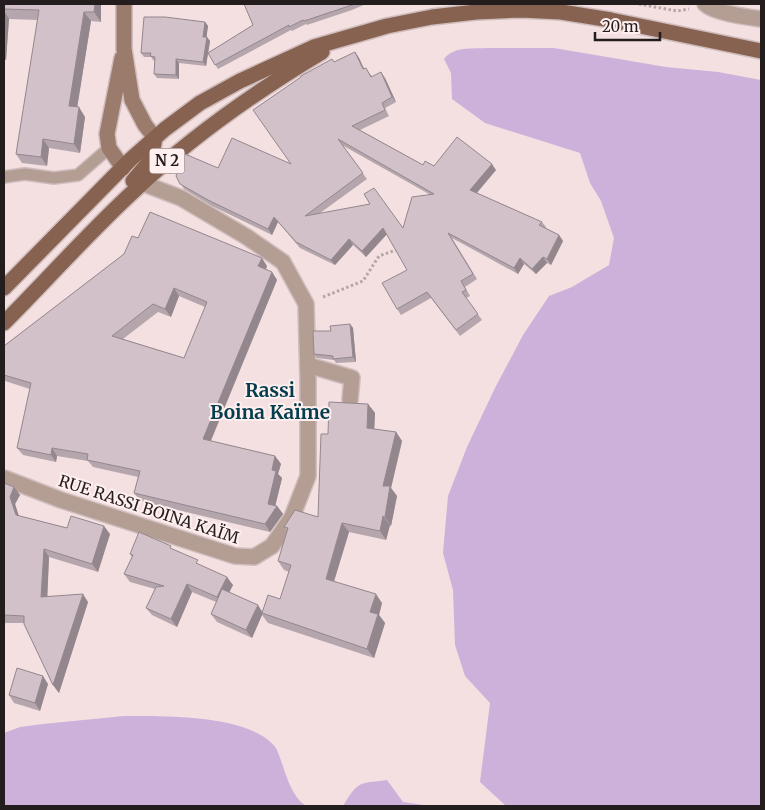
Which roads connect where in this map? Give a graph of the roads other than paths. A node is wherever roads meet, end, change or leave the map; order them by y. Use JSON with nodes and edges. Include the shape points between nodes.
{"nodes":[{"id":1,"x":124,"y":4,"type":"edge"},
{"id":2,"x":706,"y":5,"type":"edge"},
{"id":3,"x":761,"y":19,"type":"edge"},
{"id":4,"x":342,"y":40,"type":"junction"},
{"id":5,"x":124,"y":49,"type":"junction"},
{"id":6,"x":761,"y":51,"type":"edge"},
{"id":7,"x":155,"y":138,"type":"junction"},
{"id":8,"x":109,"y":148,"type":"junction"},
{"id":9,"x":122,"y":168,"type":"junction"},
{"id":10,"x":4,"y":177,"type":"edge"},
{"id":11,"x":139,"y":181,"type":"junction"},
{"id":12,"x":4,"y":288,"type":"edge"},
{"id":13,"x":4,"y":323,"type":"edge"},
{"id":14,"x":308,"y":365,"type":"junction"},
{"id":15,"x":350,"y":400,"type":"dead end"},
{"id":16,"x":4,"y":478,"type":"edge"}],
"edges":[{"from":1,"to":5,"type":"street"},
{"from":2,"to":3,"type":"street"},
{"from":4,"to":6,"type":"main road","number":"N 2","via":[[432,17],[521,10],[562,12],[611,20]]},
{"from":4,"to":7,"type":"main road","number":"N 2","via":[[314,47],[240,81],[200,103]]},
{"from":4,"to":11,"type":"main road","number":"N 2","via":[[252,97]]},
{"from":5,"to":7,"type":"street","via":[[132,100]]},
{"from":5,"to":8,"type":"street","via":[[107,134]]},
{"from":7,"to":9,"type":"main road","number":"N 2"},
{"from":7,"to":11,"type":"main road","number":"N 2","via":[[151,160]]},
{"from":8,"to":9,"type":"street"},
{"from":8,"to":10,"type":"lane","via":[[78,175]]},
{"from":9,"to":11,"type":"main road","number":"N 2"},
{"from":9,"to":12,"type":"main road","number":"N 2"},
{"from":11,"to":13,"type":"main road","number":"N 2","via":[[28,286],[16,311]]},
{"from":11,"to":14,"type":"street","name":"RUE RASSI BOINA KAÏM","via":[[181,198],[283,262],[306,304]]},
{"from":14,"to":15,"type":"street","via":[[352,378]]},
{"from":14,"to":16,"type":"street","name":"RUE RASSI BOINA KAÏM","via":[[308,476],[292,517],[272,546],[254,557],[235,556],[156,532]]}]}
